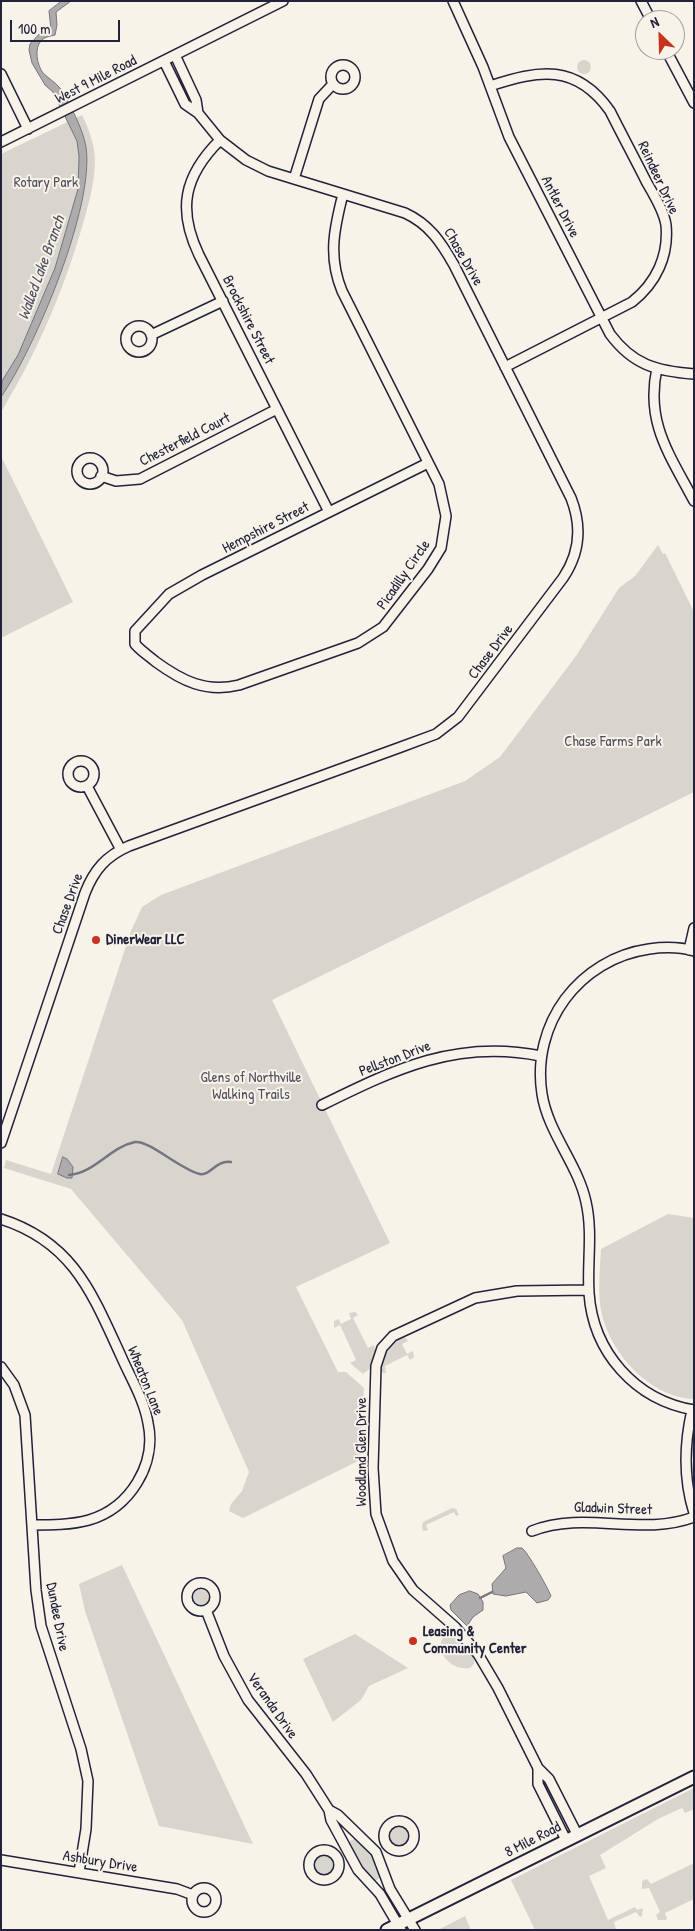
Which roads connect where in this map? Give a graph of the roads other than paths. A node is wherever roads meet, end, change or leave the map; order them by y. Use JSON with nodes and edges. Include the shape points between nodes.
{"nodes":[{"id":1,"x":283,"y":1,"type":"edge"},
{"id":2,"x":453,"y":1,"type":"edge"},
{"id":3,"x":174,"y":55,"type":"junction"},
{"id":4,"x":671,"y":60,"type":"edge"},
{"id":5,"x":164,"y":61,"type":"junction"},
{"id":6,"x":1,"y":74,"type":"edge"},
{"id":7,"x":333,"y":84,"type":"dead end"},
{"id":8,"x":490,"y":86,"type":"junction"},
{"id":9,"x":694,"y":103,"type":"edge"},
{"id":10,"x":198,"y":113,"type":"junction"},
{"id":11,"x":28,"y":129,"type":"junction"},
{"id":12,"x":220,"y":140,"type":"junction"},
{"id":13,"x":1,"y":142,"type":"edge"},
{"id":14,"x":294,"y":179,"type":"junction"},
{"id":15,"x":343,"y":194,"type":"junction"},
{"id":16,"x":222,"y":301,"type":"junction"},
{"id":17,"x":601,"y":318,"type":"junction"},
{"id":18,"x":151,"y":335,"type":"dead end"},
{"id":19,"x":505,"y":367,"type":"junction"},
{"id":20,"x":657,"y":368,"type":"junction"},
{"id":21,"x":694,"y":374,"type":"edge"},
{"id":22,"x":277,"y":409,"type":"junction"},
{"id":23,"x":428,"y":463,"type":"junction"},
{"id":24,"x":101,"y":476,"type":"dead end"},
{"id":25,"x":694,"y":501,"type":"edge"},
{"id":26,"x":329,"y":512,"type":"junction"},
{"id":27,"x":133,"y":639,"type":"joint"},
{"id":28,"x":87,"y":786,"type":"dead end"},
{"id":29,"x":120,"y":850,"type":"junction"},
{"id":30,"x":694,"y":928,"type":"edge"},
{"id":31,"x":692,"y":950,"type":"edge"},
{"id":32,"x":541,"y":1056,"type":"junction"},
{"id":33,"x":322,"y":1105,"type":"dead end"},
{"id":34,"x":1,"y":1143,"type":"edge"},
{"id":35,"x":1,"y":1219,"type":"edge"},
{"id":36,"x":589,"y":1290,"type":"junction"},
{"id":37,"x":1,"y":1368,"type":"edge"},
{"id":38,"x":693,"y":1410,"type":"edge"},
{"id":39,"x":694,"y":1513,"type":"edge"},
{"id":40,"x":694,"y":1517,"type":"edge"},
{"id":41,"x":32,"y":1525,"type":"junction"},
{"id":42,"x":532,"y":1531,"type":"dead end"},
{"id":43,"x":206,"y":1610,"type":"dead end"},
{"id":44,"x":538,"y":1768,"type":"junction"},
{"id":45,"x":694,"y":1777,"type":"edge"},
{"id":46,"x":329,"y":1810,"type":"junction"},
{"id":47,"x":578,"y":1834,"type":"junction"},
{"id":48,"x":566,"y":1840,"type":"junction"},
{"id":49,"x":386,"y":1845,"type":"dead end"},
{"id":50,"x":347,"y":1851,"type":"junction"},
{"id":51,"x":376,"y":1852,"type":"junction"},
{"id":52,"x":336,"y":1857,"type":"dead end"},
{"id":53,"x":1,"y":1860,"type":"edge"},
{"id":54,"x":79,"y":1872,"type":"junction"},
{"id":55,"x":193,"y":1895,"type":"dead end"},
{"id":56,"x":403,"y":1924,"type":"edge"},
{"id":57,"x":387,"y":1930,"type":"edge"},
{"id":58,"x":415,"y":1930,"type":"edge"}],
"edges":[{"from":1,"to":3,"type":"street","name":"West 9 Mile Road"},
{"from":2,"to":8,"type":"street","name":"Antler Drive"},
{"from":3,"to":5,"type":"street","name":"West 9 Mile Road"},
{"from":3,"to":10,"type":"street","name":"Chase Drive","via":[[196,100]]},
{"from":4,"to":9,"type":"street"},
{"from":5,"to":10,"type":"street","name":"Chase Drive","via":[[185,104]]},
{"from":5,"to":11,"type":"street","name":"West 9 Mile Road"},
{"from":6,"to":11,"type":"street"},
{"from":7,"to":14,"type":"street","via":[[319,99]]},
{"from":8,"to":17,"type":"street","name":"Antler Drive","via":[[509,137]]},
{"from":8,"to":17,"type":"street","name":"Reindeer Drive","via":[[540,72],[560,74],[586,86],[610,111],[659,205],[666,223],[666,239],[657,274],[644,293]]},
{"from":10,"to":12,"type":"street","name":"Chase Drive"},
{"from":11,"to":13,"type":"street","name":"West 9 Mile Road"},
{"from":12,"to":14,"type":"street","name":"Chase Drive","via":[[256,166]]},
{"from":12,"to":16,"type":"street","name":"Brockshire Street","via":[[194,172],[186,213],[191,237]]},
{"from":14,"to":15,"type":"street","name":"Chase Drive"},
{"from":15,"to":19,"type":"street","name":"Chase Drive","via":[[405,214],[435,234],[454,264]]},
{"from":15,"to":23,"type":"street","name":"Picadilly Circle","via":[[333,237],[338,281]]},
{"from":16,"to":18,"type":"street"},
{"from":16,"to":22,"type":"street","name":"Brockshire Street"},
{"from":17,"to":19,"type":"street","name":"Reindeer Drive"},
{"from":17,"to":20,"type":"street","name":"Antler Drive","via":[[622,349],[642,364]]},
{"from":19,"to":29,"type":"street","name":"Chase Drive","via":[[571,498],[578,522],[578,543],[564,578],[468,706],[449,726],[436,734]]},
{"from":20,"to":21,"type":"street","name":"Antler Drive"},
{"from":20,"to":25,"type":"street","via":[[652,402],[657,425]]},
{"from":22,"to":24,"type":"street","name":"Chesterfield Court","via":[[140,479],[116,481]]},
{"from":22,"to":26,"type":"street","name":"Brockshire Street"},
{"from":23,"to":26,"type":"street","name":"Hempshire Street"},
{"from":23,"to":27,"type":"street","name":"Picadilly Circle","via":[[444,500],[444,540],[433,562],[389,621],[371,636],[246,683],[218,688],[195,685],[178,677],[141,650]]},
{"from":26,"to":27,"type":"street","name":"Hempshire Street","via":[[169,594],[135,631]]},
{"from":28,"to":29,"type":"street"},
{"from":29,"to":34,"type":"street","name":"Chase Drive","via":[[101,865],[89,882]]},
{"from":30,"to":31,"type":"street"},
{"from":31,"to":32,"type":"street","via":[[641,950],[614,958],[591,972],[561,1005]]},
{"from":32,"to":33,"type":"street","name":"Pellston Drive","via":[[503,1051],[438,1056],[375,1079]]},
{"from":32,"to":36,"type":"street","via":[[544,1102],[578,1176],[586,1203],[590,1233]]},
{"from":35,"to":41,"type":"street","name":"Wheaton Lane","via":[[42,1237],[64,1254],[82,1276],[142,1404],[150,1431],[145,1467],[132,1490],[117,1505],[90,1520]]},
{"from":36,"to":38,"type":"street","via":[[598,1336],[619,1369],[656,1397]]},
{"from":36,"to":44,"type":"street","name":"Woodland Glen Drive","via":[[517,1291],[462,1302],[393,1336],[382,1348],[378,1359],[372,1468],[378,1525],[406,1583],[469,1642],[490,1672]]},
{"from":37,"to":41,"type":"street","name":"Dundee Drive","via":[[14,1385],[25,1415]]},
{"from":38,"to":39,"type":"street","via":[[685,1453]]},
{"from":40,"to":42,"type":"street","name":"Gladwin Street","via":[[652,1525],[568,1521]]},
{"from":41,"to":54,"type":"street","name":"Dundee Drive","via":[[41,1626],[81,1749],[88,1782],[86,1829]]},
{"from":43,"to":46,"type":"street","name":"Veranda Drive","via":[[224,1656],[248,1700],[306,1774]]},
{"from":44,"to":47,"type":"street","name":"Woodland Glen Drive","via":[[549,1779]]},
{"from":44,"to":48,"type":"street","name":"Woodland Glen Drive","via":[[538,1784]]},
{"from":45,"to":47,"type":"main road","name":"8 Mile Road"},
{"from":46,"to":50,"type":"street","name":"Veranda Drive"},
{"from":46,"to":51,"type":"street","name":"Veranda Drive"},
{"from":47,"to":48,"type":"main road","name":"8 Mile Road"},
{"from":48,"to":56,"type":"main road","name":"8 Mile Road"},
{"from":49,"to":51,"type":"street"},
{"from":50,"to":52,"type":"street"},
{"from":50,"to":56,"type":"street","name":"Veranda Drive","via":[[358,1870]]},
{"from":51,"to":56,"type":"street","name":"Veranda Drive"},
{"from":53,"to":54,"type":"street","name":"Ashbury Drive"},
{"from":54,"to":55,"type":"street","name":"Ashbury Drive","via":[[177,1889]]},
{"from":56,"to":57,"type":"main road","name":"8 Mile Road"},
{"from":56,"to":58,"type":"street"}]}
